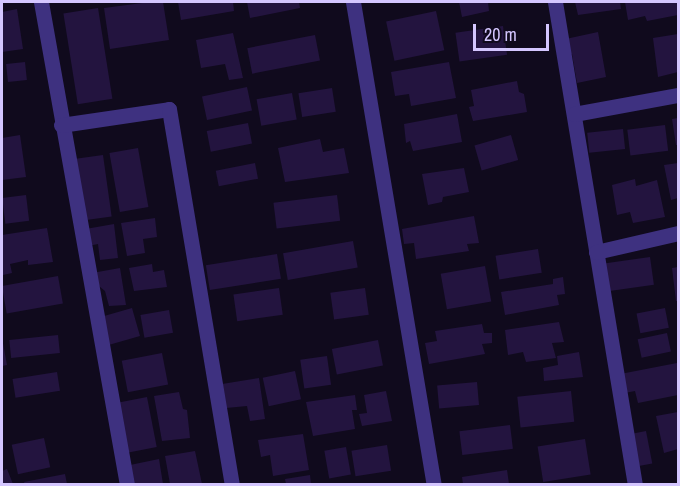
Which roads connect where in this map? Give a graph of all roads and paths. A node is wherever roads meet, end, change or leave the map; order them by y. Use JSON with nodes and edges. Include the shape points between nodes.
{"nodes":[{"id":1,"x":41,"y":2,"type":"edge"},
{"id":2,"x":353,"y":2,"type":"edge"},
{"id":3,"x":555,"y":2,"type":"edge"},
{"id":4,"x":678,"y":95,"type":"edge"},
{"id":5,"x":574,"y":114,"type":"junction"},
{"id":6,"x":61,"y":125,"type":"junction"},
{"id":7,"x":678,"y":233,"type":"edge"},
{"id":8,"x":596,"y":252,"type":"junction"},
{"id":9,"x":127,"y":484,"type":"edge"},
{"id":10,"x":232,"y":484,"type":"edge"},
{"id":11,"x":434,"y":484,"type":"edge"},
{"id":12,"x":635,"y":484,"type":"edge"}],
"edges":[{"from":1,"to":6,"type":"street"},
{"from":2,"to":11,"type":"street"},
{"from":3,"to":5,"type":"street"},
{"from":4,"to":5,"type":"street"},
{"from":5,"to":8,"type":"street"},
{"from":6,"to":9,"type":"street"},
{"from":6,"to":10,"type":"street","via":[[169,109]]},
{"from":7,"to":8,"type":"street"},
{"from":8,"to":12,"type":"street"}]}
